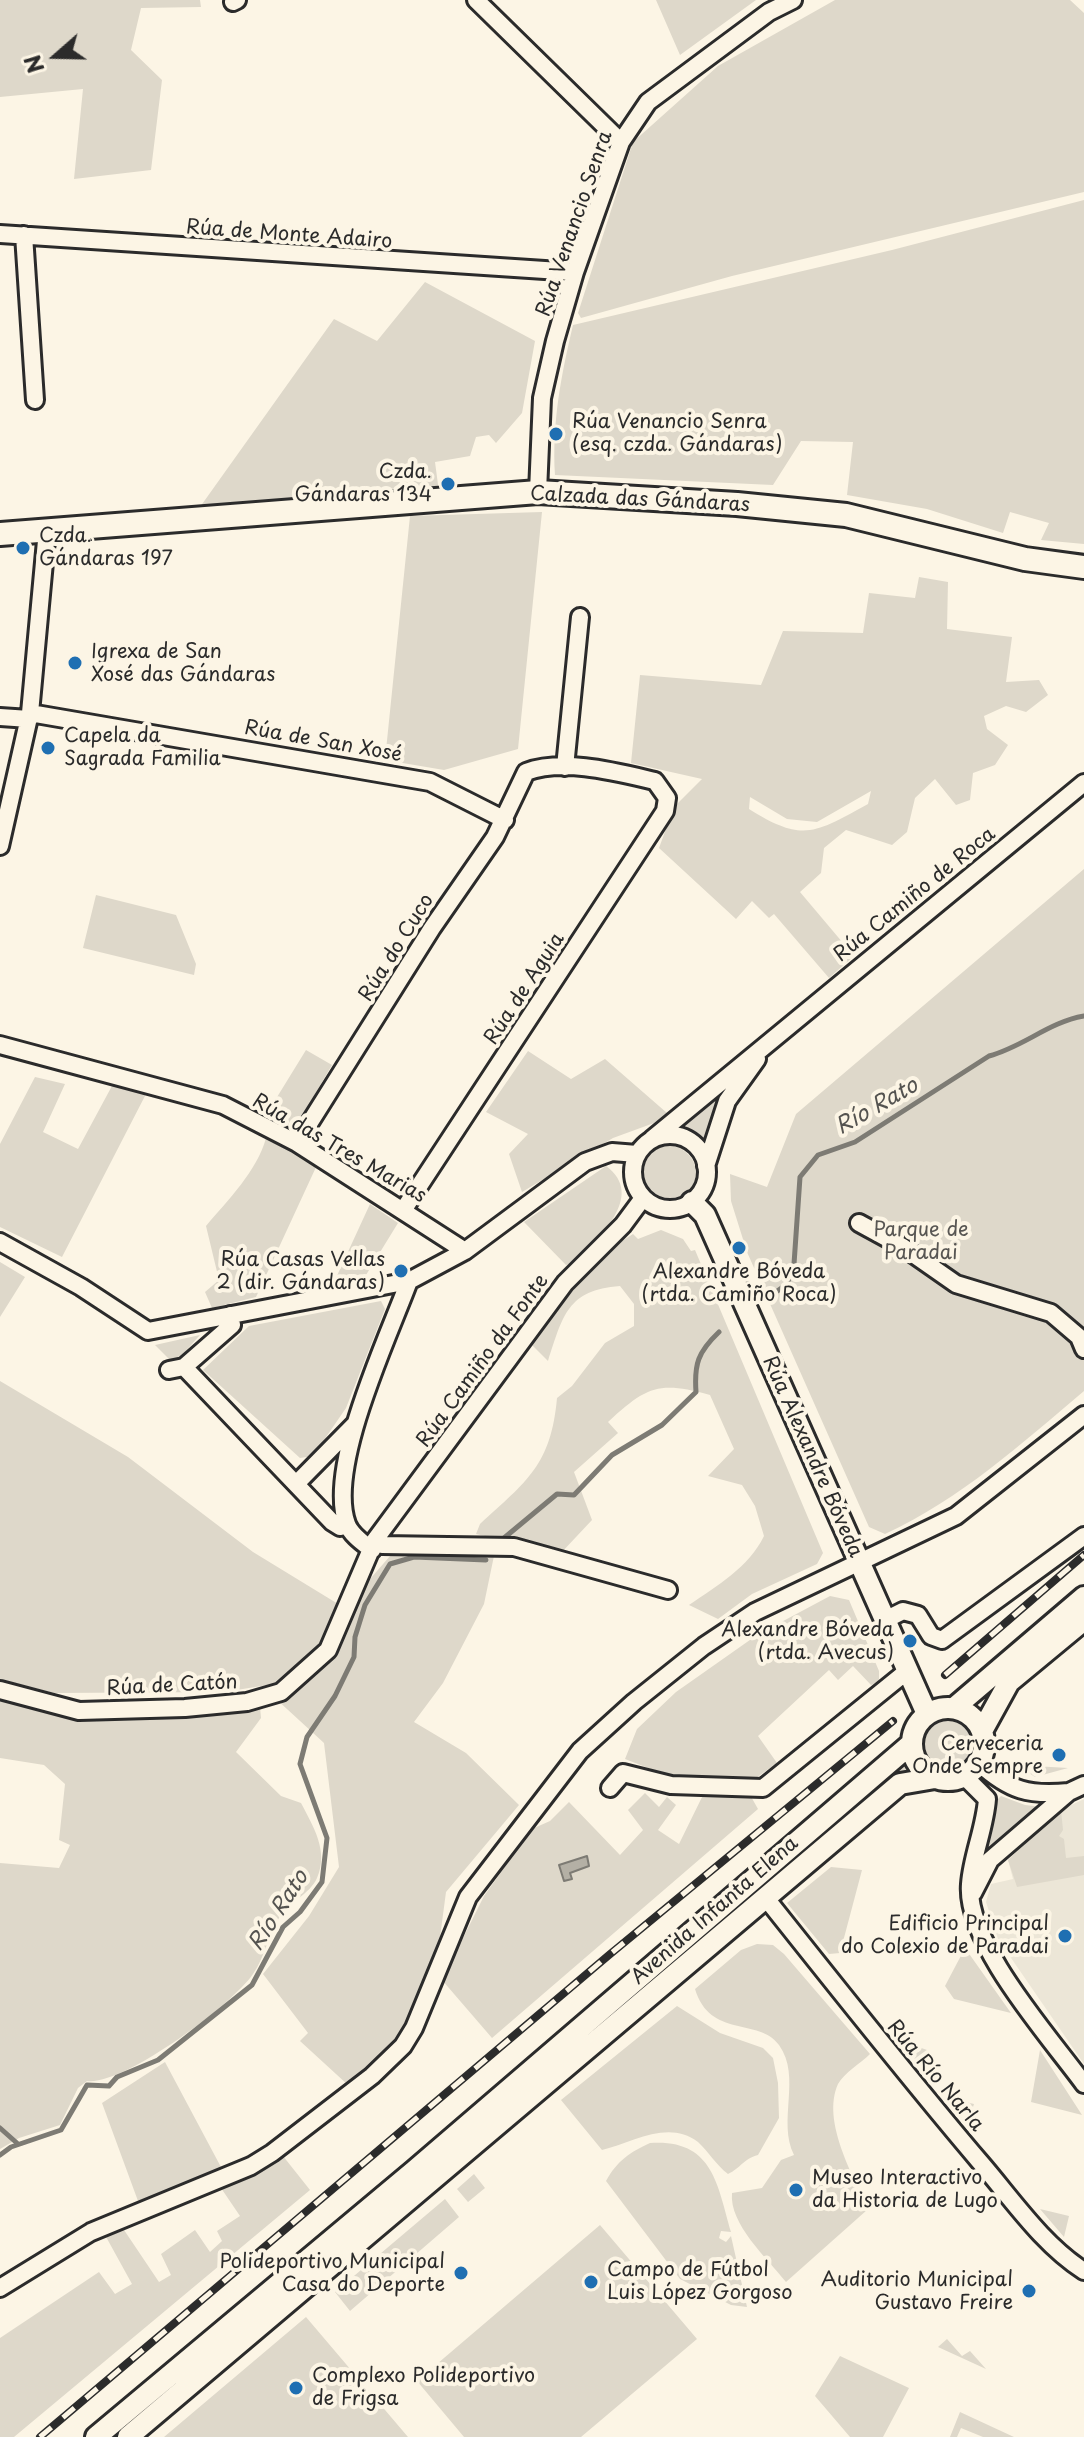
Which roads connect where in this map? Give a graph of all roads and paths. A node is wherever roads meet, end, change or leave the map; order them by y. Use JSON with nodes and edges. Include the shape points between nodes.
{"nodes":[{"id":1,"x":476,"y":0,"type":"edge"},
{"id":2,"x":793,"y":0,"type":"edge"},
{"id":3,"x":621,"y":142,"type":"junction"},
{"id":4,"x":0,"y":234,"type":"edge"},
{"id":5,"x":24,"y":235,"type":"junction"},
{"id":6,"x":575,"y":272,"type":"junction"},
{"id":7,"x":35,"y":400,"type":"dead end"},
{"id":8,"x":538,"y":492,"type":"junction"},
{"id":9,"x":47,"y":530,"type":"junction"},
{"id":10,"x":0,"y":534,"type":"edge"},
{"id":11,"x":1084,"y":567,"type":"edge"},
{"id":12,"x":580,"y":617,"type":"dead end"},
{"id":13,"x":30,"y":716,"type":"junction"},
{"id":14,"x":0,"y":717,"type":"edge"},
{"id":15,"x":565,"y":767,"type":"junction"},
{"id":16,"x":1084,"y":783,"type":"edge"},
{"id":17,"x":505,"y":820,"type":"junction"},
{"id":18,"x":0,"y":846,"type":"edge"},
{"id":19,"x":772,"y":1039,"type":"junction"},
{"id":20,"x":0,"y":1045,"type":"edge"},
{"id":21,"x":652,"y":1139,"type":"junction"},
{"id":22,"x":297,"y":1143,"type":"junction"},
{"id":23,"x":637,"y":1154,"type":"junction"},
{"id":24,"x":706,"y":1166,"type":"junction"},
{"id":25,"x":643,"y":1198,"type":"junction"},
{"id":26,"x":692,"y":1202,"type":"junction"},
{"id":27,"x":404,"y":1209,"type":"junction"},
{"id":28,"x":859,"y":1223,"type":"dead end"},
{"id":29,"x":0,"y":1242,"type":"edge"},
{"id":30,"x":465,"y":1251,"type":"junction"},
{"id":31,"x":409,"y":1281,"type":"junction"},
{"id":32,"x":230,"y":1315,"type":"junction"},
{"id":33,"x":1084,"y":1349,"type":"edge"},
{"id":34,"x":1084,"y":1415,"type":"edge"},
{"id":35,"x":358,"y":1420,"type":"junction"},
{"id":36,"x":296,"y":1484,"type":"junction"},
{"id":37,"x":347,"y":1525,"type":"junction"},
{"id":38,"x":1084,"y":1536,"type":"edge"},
{"id":39,"x":372,"y":1550,"type":"junction"},
{"id":40,"x":858,"y":1563,"type":"junction"},
{"id":41,"x":668,"y":1590,"type":"dead end"},
{"id":42,"x":1084,"y":1597,"type":"edge"},
{"id":43,"x":1084,"y":1620,"type":"edge"},
{"id":44,"x":883,"y":1621,"type":"junction"},
{"id":45,"x":906,"y":1672,"type":"junction"},
{"id":46,"x":0,"y":1690,"type":"edge"},
{"id":47,"x":954,"y":1708,"type":"junction"},
{"id":48,"x":927,"y":1714,"type":"junction"},
{"id":49,"x":982,"y":1731,"type":"junction"},
{"id":50,"x":912,"y":1743,"type":"junction"},
{"id":51,"x":972,"y":1770,"type":"junction"},
{"id":52,"x":935,"y":1778,"type":"junction"},
{"id":53,"x":610,"y":1788,"type":"dead end"},
{"id":54,"x":1076,"y":1788,"type":"edge"},
{"id":55,"x":765,"y":1897,"type":"junction"},
{"id":56,"x":970,"y":1899,"type":"junction"},
{"id":57,"x":1084,"y":2084,"type":"edge"},
{"id":58,"x":525,"y":2087,"type":"junction"},
{"id":59,"x":1084,"y":2271,"type":"edge"},
{"id":60,"x":294,"y":2283,"type":"junction"},
{"id":61,"x":0,"y":2288,"type":"edge"},
{"id":62,"x":96,"y":2437,"type":"edge"},
{"id":63,"x":128,"y":2437,"type":"edge"}],
"edges":[{"from":1,"to":3,"type":"street"},
{"from":2,"to":3,"type":"street","name":"Rúa Venancio Senra","via":[[648,102]]},
{"from":3,"to":6,"type":"street","name":"Rúa Venancio Senra"},
{"from":4,"to":5,"type":"street","name":"Rúa de Monte Adairo"},
{"from":5,"to":6,"type":"street","name":"Rúa de Monte Adairo"},
{"from":5,"to":7,"type":"street"},
{"from":6,"to":8,"type":"street","name":"Rúa Venancio Senra","via":[[542,398]]},
{"from":8,"to":9,"type":"main road","name":"Calzada das Gándaras"},
{"from":8,"to":11,"type":"main road","name":"Calzada das Gándaras","via":[[846,515],[1025,559]]},
{"from":9,"to":10,"type":"main road","name":"Calzada das Gándaras"},
{"from":9,"to":13,"type":"street"},
{"from":12,"to":15,"type":"street"},
{"from":13,"to":14,"type":"street","name":"Rúa de San Xosé"},
{"from":13,"to":17,"type":"street","name":"Rúa de San Xosé","via":[[430,782]]},
{"from":13,"to":18,"type":"street"},
{"from":15,"to":17,"type":"street","name":"Rúa do Cuco","via":[[526,772]]},
{"from":15,"to":27,"type":"street","name":"Rúa de Aguia","via":[[655,781],[667,798],[665,811]]},
{"from":16,"to":19,"type":"street","name":"Rúa Camiño de Roca"},
{"from":17,"to":22,"type":"street","name":"Rúa do Cuco"},
{"from":19,"to":21,"type":"street","name":"Rúa Camiño de Roca"},
{"from":19,"to":24,"type":"street","name":"Rúa Camiño de Roca","via":[[727,1101]]},
{"from":20,"to":22,"type":"street","name":"Rúa das Tres Marias","via":[[223,1105]]},
{"from":21,"to":23,"type":"street"},
{"from":21,"to":24,"type":"street","via":[[686,1139],[703,1155]]},
{"from":22,"to":27,"type":"street","name":"Rúa das Tres Marias"},
{"from":23,"to":25,"type":"street","via":[[633,1177]]},
{"from":23,"to":30,"type":"street","via":[[612,1152],[585,1162]]},
{"from":24,"to":26,"type":"street","via":[[703,1188]]},
{"from":25,"to":26,"type":"street","via":[[671,1209]]},
{"from":25,"to":39,"type":"street","name":"Rúa Camiño da Fonte","via":[[565,1283]]},
{"from":26,"to":40,"type":"street","name":"Rúa Alexandre Bóveda","via":[[705,1215]]},
{"from":27,"to":30,"type":"street","name":"Rúa das Tres Marias"},
{"from":28,"to":33,"type":"street","via":[[956,1284],[1051,1313],[1079,1337]]},
{"from":29,"to":32,"type":"street","via":[[81,1287],[145,1337]]},
{"from":30,"to":31,"type":"street"},
{"from":31,"to":32,"type":"street"},
{"from":31,"to":35,"type":"street"},
{"from":32,"to":36,"type":"street","via":[[232,1325],[177,1368]]},
{"from":34,"to":40,"type":"street","via":[[956,1516]]},
{"from":35,"to":36,"type":"street"},
{"from":35,"to":37,"type":"street","via":[[345,1459],[342,1493]]},
{"from":36,"to":37,"type":"street","via":[[332,1522]]},
{"from":37,"to":39,"type":"street"},
{"from":38,"to":44,"type":"street","via":[[942,1640],[931,1636],[918,1615],[903,1611]]},
{"from":39,"to":41,"type":"street","via":[[382,1545],[514,1547]]},
{"from":39,"to":46,"type":"street","name":"Rúa de Catón","via":[[328,1650],[281,1692],[247,1702],[185,1708],[79,1711]]},
{"from":40,"to":44,"type":"street","name":"Rúa Alexandre Bóveda"},
{"from":40,"to":61,"type":"street","via":[[755,1612],[704,1646],[580,1751],[462,1909],[414,2028],[372,2076],[251,2166],[91,2232]]},
{"from":42,"to":47,"type":"street"},
{"from":43,"to":49,"type":"street","via":[[1009,1682]]},
{"from":44,"to":45,"type":"street","name":"Rúa Alexandre Bóveda"},
{"from":45,"to":48,"type":"street","name":"Rúa Alexandre Bóveda"},
{"from":45,"to":53,"type":"street","via":[[763,1788],[671,1785],[623,1773]]},
{"from":47,"to":48,"type":"street"},
{"from":47,"to":49,"type":"street","via":[[969,1714]]},
{"from":48,"to":50,"type":"street"},
{"from":49,"to":51,"type":"street","via":[[984,1753]]},
{"from":50,"to":52,"type":"street","via":[[918,1764]]},
{"from":50,"to":58,"type":"street","name":"Avenida Infanta Elena"},
{"from":51,"to":52,"type":"street","via":[[947,1780]]},
{"from":51,"to":54,"type":"street","via":[[1036,1795]]},
{"from":51,"to":56,"type":"street","via":[[987,1799]]},
{"from":52,"to":55,"type":"street","name":"Avenida Infanta Elena","via":[[900,1784]]},
{"from":54,"to":56,"type":"street","via":[[990,1860]]},
{"from":55,"to":58,"type":"street","name":"Avenida Infanta Elena"},
{"from":55,"to":59,"type":"street","name":"Rúa Río Narla","via":[[942,2118],[1061,2256]]},
{"from":56,"to":57,"type":"street","via":[[987,1950]]},
{"from":58,"to":60,"type":"street","name":"Avenida Infanta Elena"},
{"from":60,"to":62,"type":"street","name":"Avenida Infanta Elena"},
{"from":60,"to":63,"type":"street","name":"Avenida Infanta Elena"}]}
